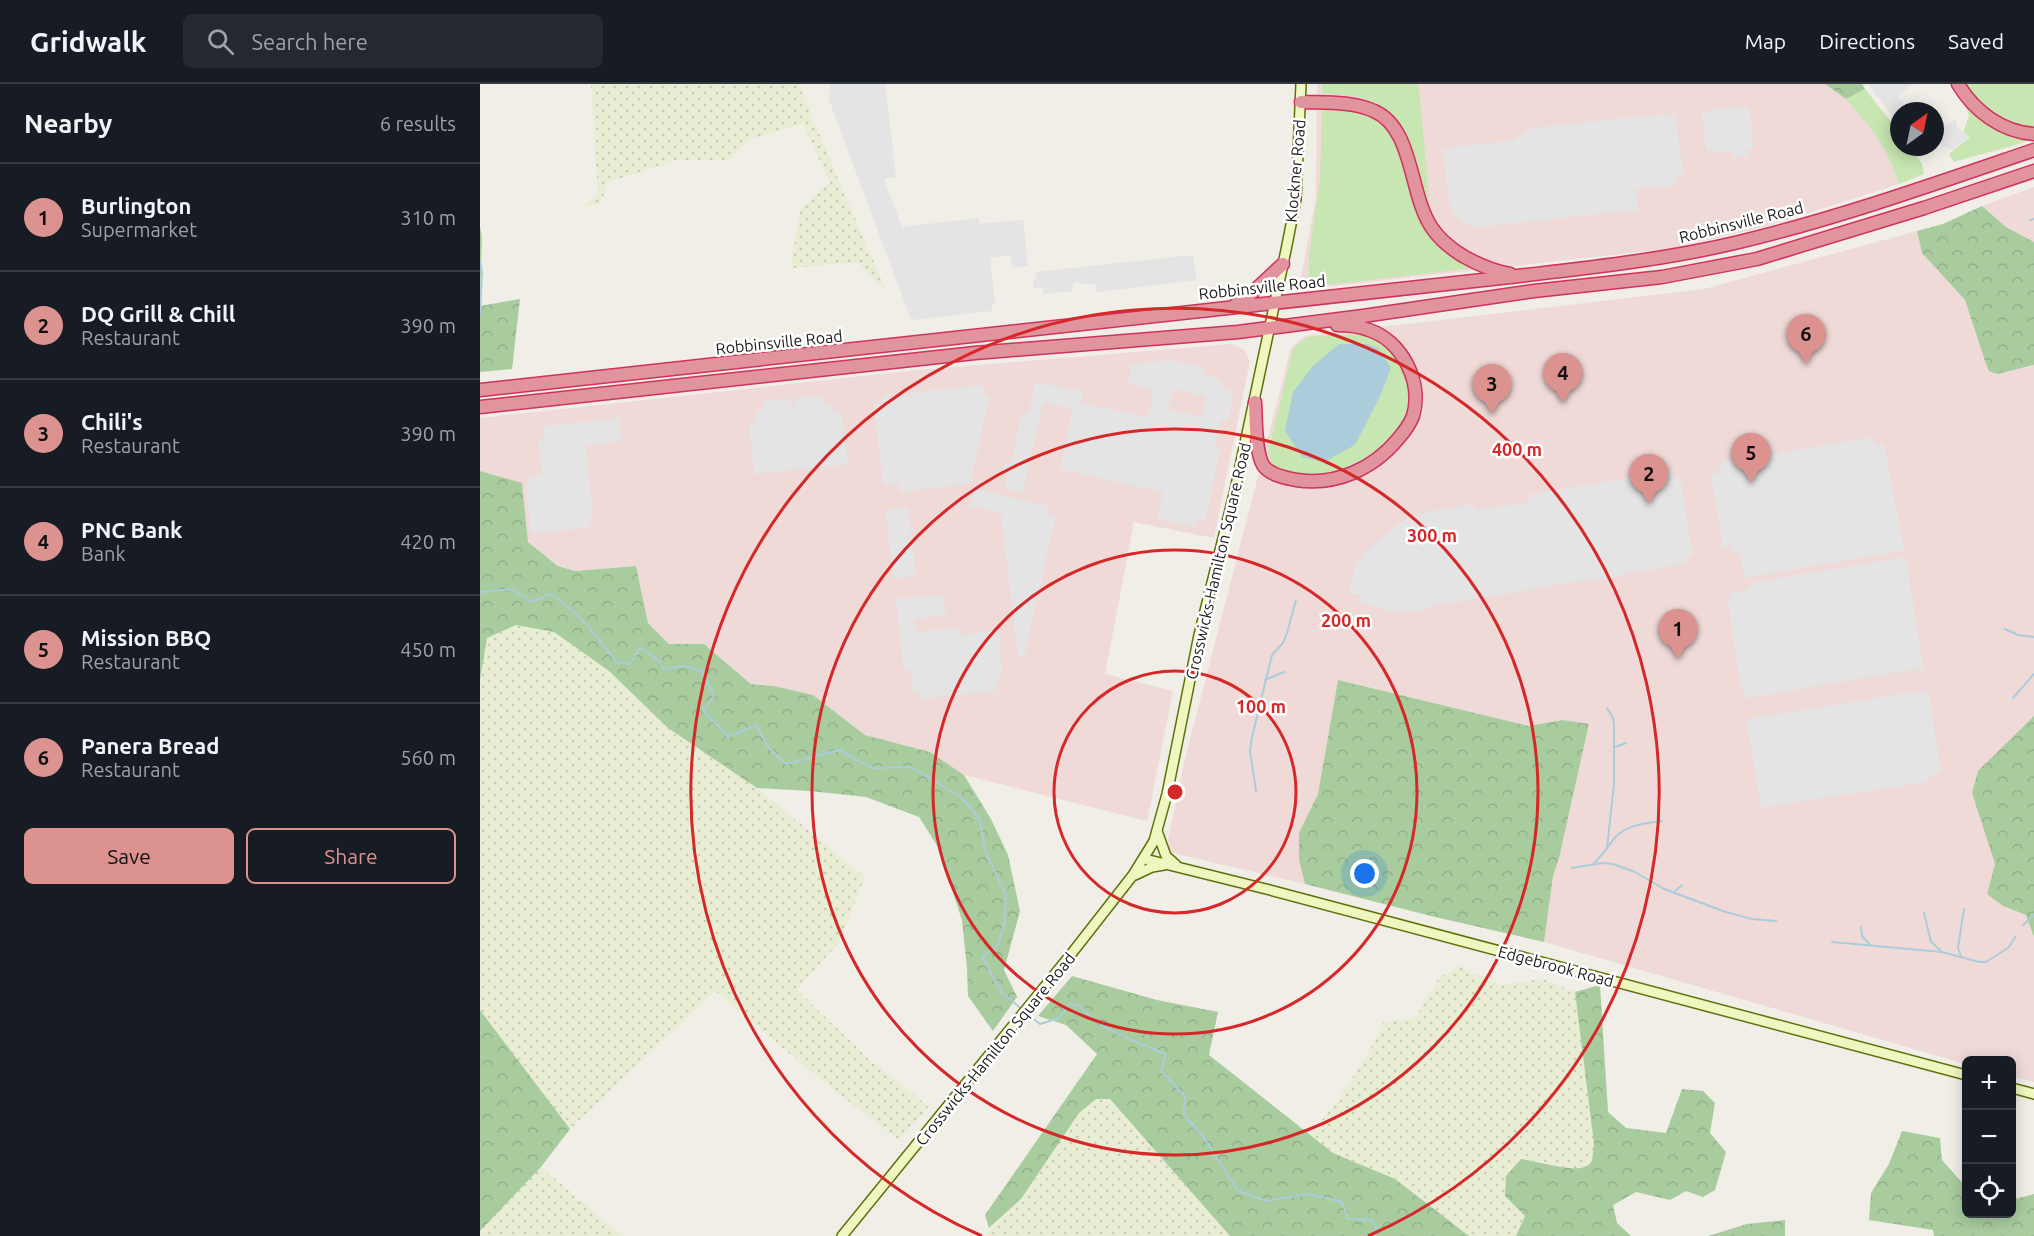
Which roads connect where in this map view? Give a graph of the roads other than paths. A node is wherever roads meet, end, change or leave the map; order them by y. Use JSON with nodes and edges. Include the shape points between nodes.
{"nodes":[{"id":1,"x":1301,"y":84,"type":"edge"},
{"id":2,"x":1958,"y":84,"type":"edge"},
{"id":3,"x":1301,"y":102,"type":"junction"},
{"id":4,"x":2034,"y":134,"type":"edge"},
{"id":5,"x":2034,"y":150,"type":"edge"},
{"id":6,"x":2034,"y":171,"type":"edge"},
{"id":7,"x":1283,"y":264,"type":"junction"},
{"id":8,"x":1523,"y":275,"type":"junction"},
{"id":9,"x":1275,"y":303,"type":"junction"},
{"id":10,"x":1232,"y":308,"type":"junction"},
{"id":11,"x":1315,"y":322,"type":"junction"},
{"id":12,"x":1270,"y":328,"type":"junction"},
{"id":13,"x":886,"y":346,"type":"junction"},
{"id":14,"x":823,"y":370,"type":"junction"},
{"id":15,"x":480,"y":390,"type":"edge"},
{"id":16,"x":1255,"y":402,"type":"junction"},
{"id":17,"x":480,"y":407,"type":"edge"},
{"id":18,"x":1157,"y":831,"type":"junction"},
{"id":19,"x":1145,"y":859,"type":"junction"},
{"id":20,"x":1169,"y":866,"type":"junction"},
{"id":21,"x":1186,"y":869,"type":"junction"},
{"id":22,"x":1133,"y":875,"type":"junction"},
{"id":23,"x":1962,"y":1074,"type":"edge"},
{"id":24,"x":2016,"y":1089,"type":"edge"},
{"id":25,"x":2034,"y":1094,"type":"edge"},
{"id":26,"x":842,"y":1236,"type":"edge"}],
"edges":[{"from":1,"to":3,"type":"main road","name":"Klockner Road"},
{"from":2,"to":4,"type":"highway","via":[[1974,106],[1993,121]]},
{"from":3,"to":7,"type":"main road","name":"Klockner Road","via":[[1296,199]]},
{"from":3,"to":8,"type":"highway","via":[[1358,105],[1376,111],[1391,124],[1403,143],[1420,205],[1431,227],[1448,247],[1476,263]]},
{"from":5,"to":8,"type":"highway","name":"Robbinsville Road","via":[[1924,188],[1739,242],[1676,255]]},
{"from":6,"to":11,"type":"highway","name":"Robbinsville Road","via":[[1757,259],[1662,277]]},
{"from":7,"to":9,"type":"main road","name":"Klockner Road"},
{"from":7,"to":10,"type":"highway"},
{"from":8,"to":9,"type":"highway","name":"Robbinsville Road"},
{"from":9,"to":10,"type":"highway","name":"Robbinsville Road"},
{"from":9,"to":12,"type":"main road","name":"Klockner Road"},
{"from":10,"to":13,"type":"highway","name":"Robbinsville Road"},
{"from":11,"to":12,"type":"highway","name":"Robbinsville Road"},
{"from":11,"to":16,"type":"highway","via":[[1370,330],[1395,346],[1415,382],[1413,417],[1405,431],[1375,462],[1339,478],[1285,478],[1263,465]]},
{"from":12,"to":14,"type":"highway","name":"Robbinsville Road"},
{"from":12,"to":16,"type":"main road","name":"Crosswicks-Hamilton Square Road"},
{"from":13,"to":14,"type":"highway","via":[[875,357],[840,362]]},
{"from":13,"to":15,"type":"highway","name":"Robbinsville Road"},
{"from":14,"to":17,"type":"highway","name":"Robbinsville Road"},
{"from":16,"to":18,"type":"main road","name":"Crosswicks-Hamilton Square Road"},
{"from":18,"to":19,"type":"main road","name":"Crosswicks-Hamilton Square Road"},
{"from":18,"to":21,"type":"main road","via":[[1166,856]]},
{"from":19,"to":20,"type":"main road","name":"Edgebrook Road"},
{"from":19,"to":22,"type":"main road","name":"Crosswicks-Hamilton Square Road"},
{"from":20,"to":21,"type":"main road","name":"Edgebrook Road"},
{"from":20,"to":22,"type":"main road","via":[[1152,867]]},
{"from":21,"to":23,"type":"main road","name":"Edgebrook Road"},
{"from":22,"to":26,"type":"main road","name":"Crosswicks-Hamilton Square Road"},
{"from":24,"to":25,"type":"main road"}]}
